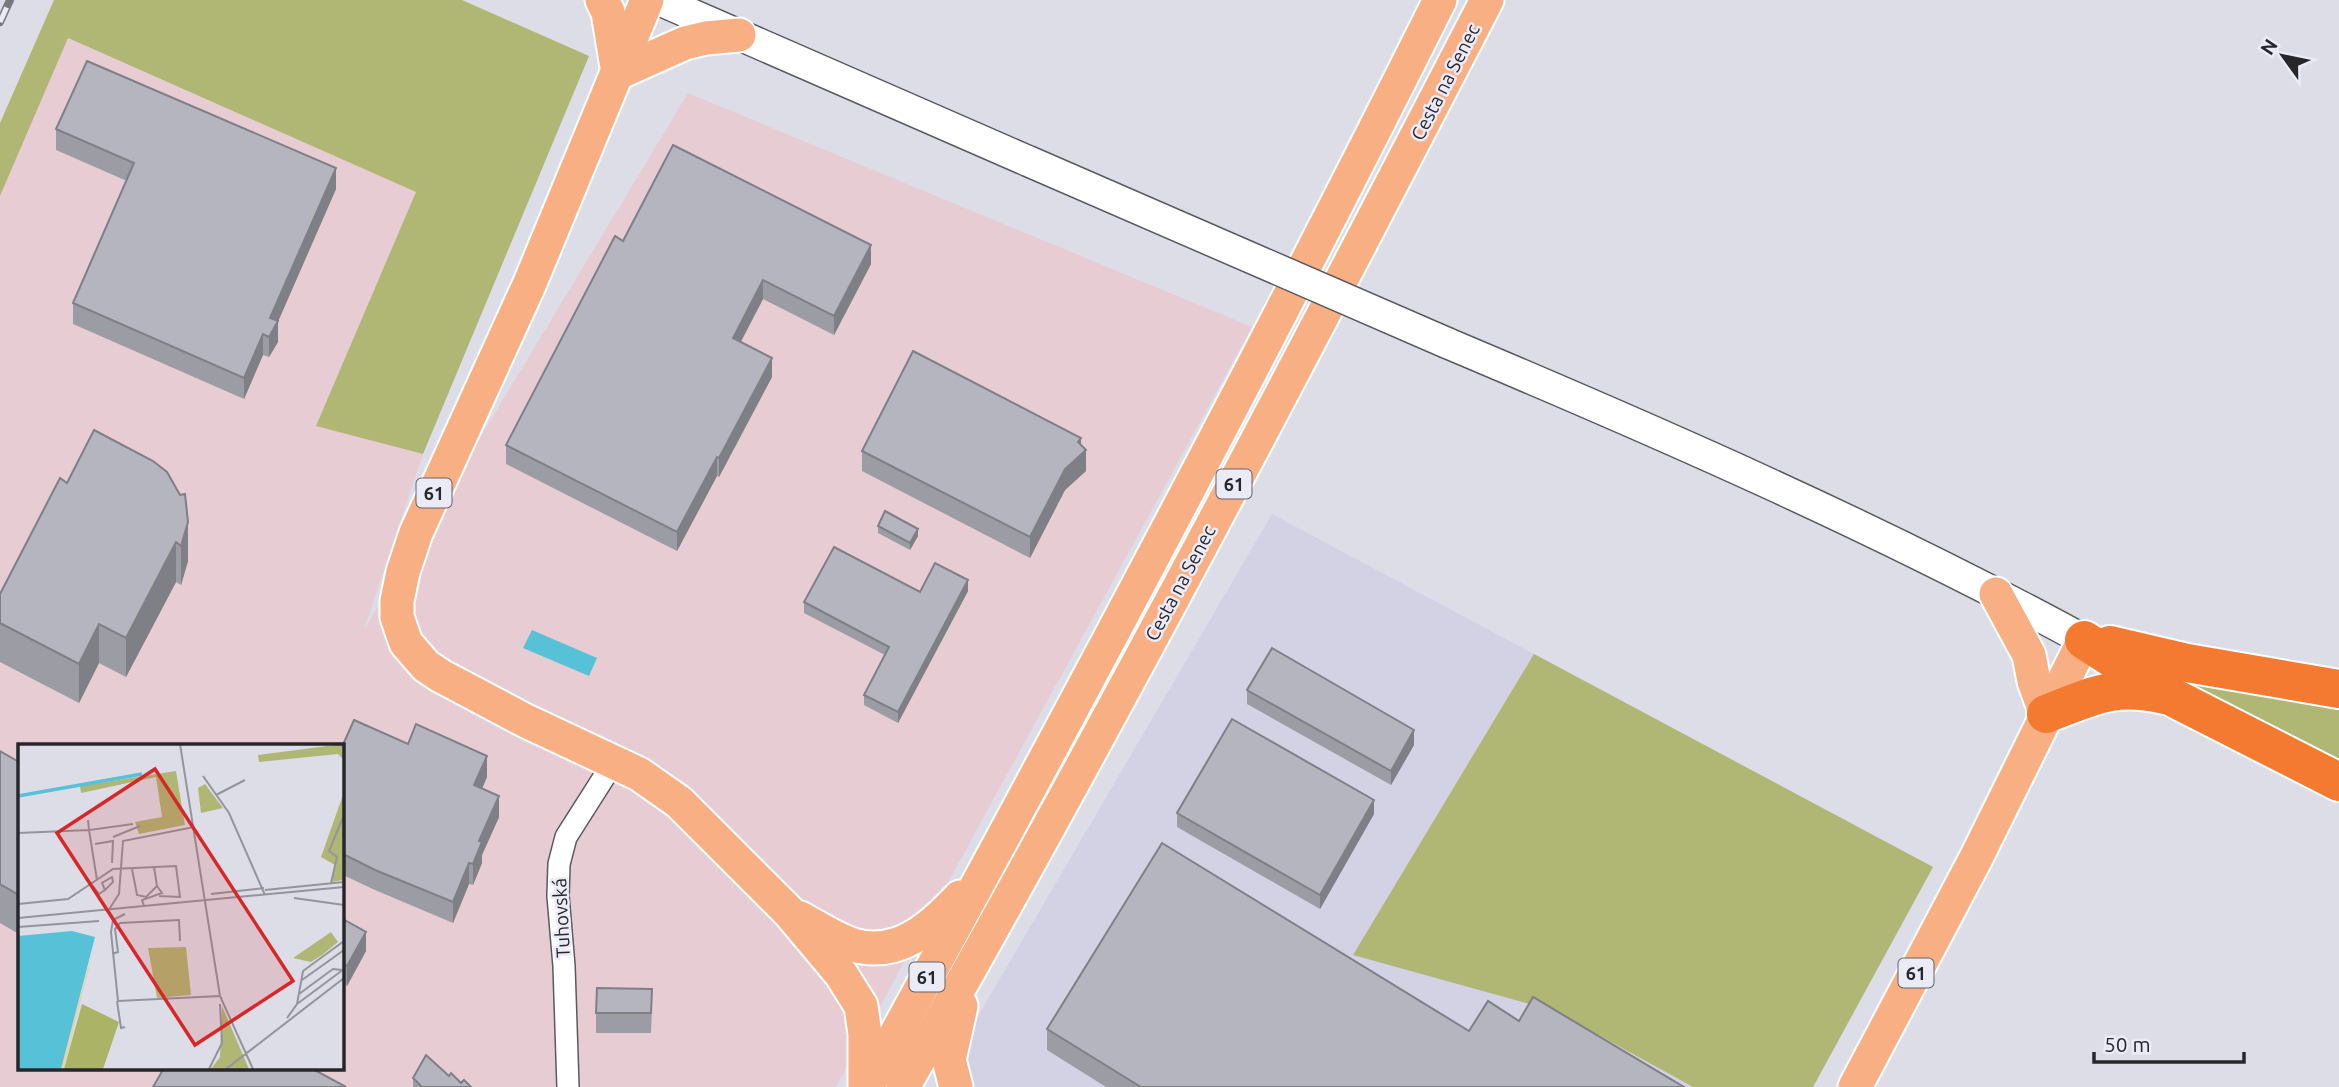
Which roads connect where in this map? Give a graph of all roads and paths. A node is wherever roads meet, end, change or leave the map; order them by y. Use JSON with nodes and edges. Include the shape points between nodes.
{"nodes":[{"id":1,"x":602,"y":0,"type":"edge"},
{"id":2,"x":648,"y":0,"type":"edge"},
{"id":3,"x":659,"y":0,"type":"edge"},
{"id":4,"x":1440,"y":0,"type":"edge"},
{"id":5,"x":1487,"y":0,"type":"edge"},
{"id":6,"x":739,"y":35,"type":"junction"},
{"id":7,"x":618,"y":73,"type":"junction"},
{"id":8,"x":1996,"y":594,"type":"junction"},
{"id":9,"x":2084,"y":639,"type":"junction"},
{"id":10,"x":2339,"y":689,"type":"edge"},
{"id":11,"x":2174,"y":698,"type":"junction"},
{"id":12,"x":2046,"y":714,"type":"junction"},
{"id":13,"x":613,"y":762,"type":"junction"},
{"id":14,"x":2339,"y":782,"type":"edge"},
{"id":15,"x":987,"y":868,"type":"junction"},
{"id":16,"x":789,"y":912,"type":"junction"},
{"id":17,"x":974,"y":964,"type":"junction"},
{"id":18,"x":568,"y":1087,"type":"edge"},
{"id":19,"x":866,"y":1087,"type":"edge"},
{"id":20,"x":903,"y":1087,"type":"edge"},
{"id":21,"x":956,"y":1087,"type":"edge"},
{"id":22,"x":1855,"y":1087,"type":"edge"}],
"edges":[{"from":1,"to":7,"type":"main road"},
{"from":2,"to":7,"type":"main road","number":"61"},
{"from":3,"to":6,"type":"main road"},
{"from":4,"to":15,"type":"main road","name":"Cesta na Senec","number":"61","via":[[1261,352]]},
{"from":5,"to":17,"type":"main road","name":"Cesta na Senec","number":"61","via":[[1226,498]]},
{"from":6,"to":7,"type":"main road","via":[[685,43]]},
{"from":6,"to":8,"type":"main road","bridge":true,"via":[[1640,425]]},
{"from":7,"to":13,"type":"main road","number":"61","via":[[530,283],[416,533],[397,601],[406,643],[426,666]]},
{"from":8,"to":9,"type":"main road"},
{"from":8,"to":12,"type":"main road","via":[[2029,654]]},
{"from":9,"to":10,"type":"highway","via":[[2187,663]]},
{"from":9,"to":11,"type":"highway"},
{"from":9,"to":12,"type":"main road","number":"61"},
{"from":11,"to":12,"type":"highway","via":[[2121,689]]},
{"from":11,"to":14,"type":"highway"},
{"from":12,"to":22,"type":"main road","number":"61"},
{"from":13,"to":16,"type":"main road","number":"61","via":[[679,802]]},
{"from":13,"to":18,"type":"street","name":"Tuhovská","via":[[570,830],[559,864]]},
{"from":15,"to":16,"type":"main road","number":"61","via":[[940,918],[900,945],[879,949],[853,945]]},
{"from":15,"to":19,"type":"main road","name":"Cesta na Senec","number":"61"},
{"from":16,"to":19,"type":"main road","number":"61","via":[[841,974],[861,1006]]},
{"from":17,"to":20,"type":"main road","name":"Cesta na Senec","number":"61"},
{"from":17,"to":21,"type":"main road","number":"61","via":[[949,1060]]}]}
